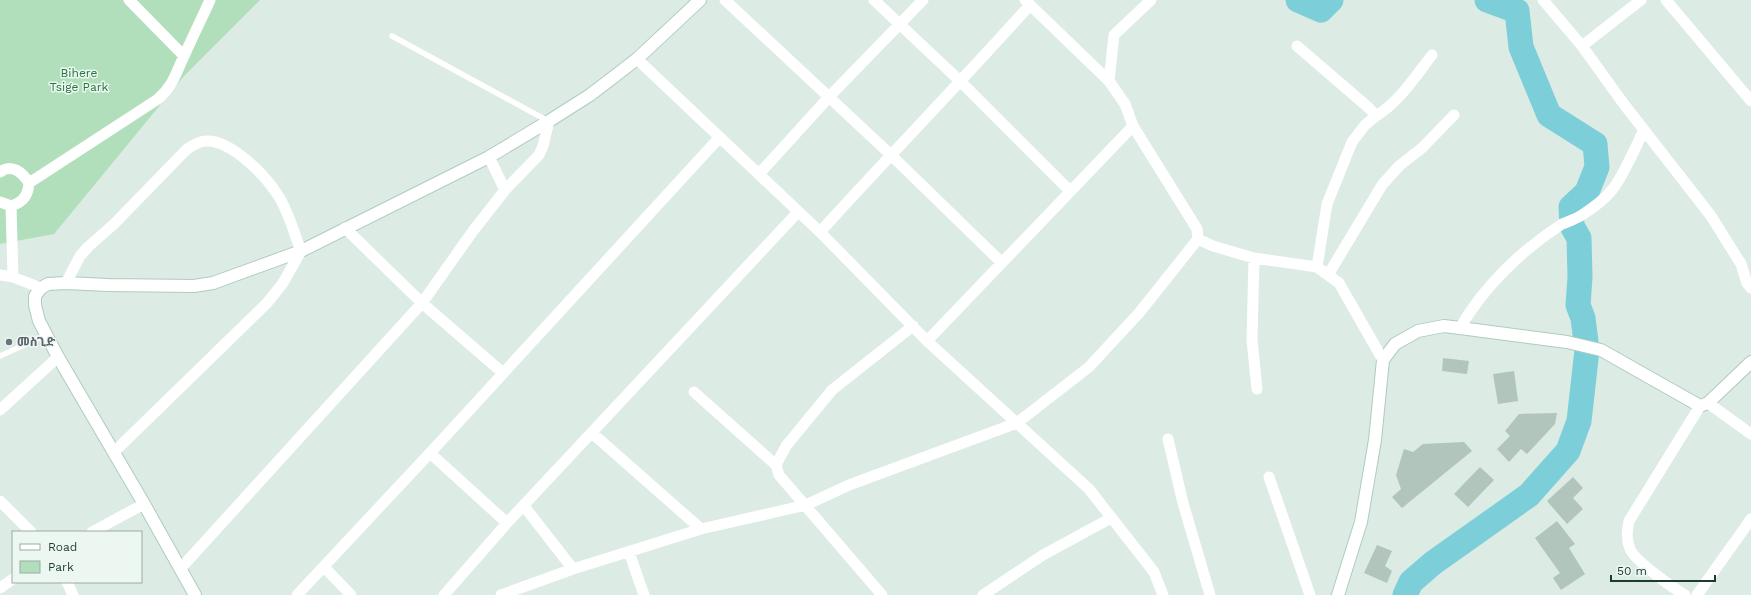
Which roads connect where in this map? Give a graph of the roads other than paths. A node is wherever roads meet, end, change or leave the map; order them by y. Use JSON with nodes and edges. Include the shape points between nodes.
{"nodes":[{"id":1,"x":129,"y":0,"type":"edge"},
{"id":2,"x":210,"y":0,"type":"edge"},
{"id":3,"x":700,"y":0,"type":"edge"},
{"id":4,"x":725,"y":0,"type":"edge"},
{"id":5,"x":874,"y":0,"type":"edge"},
{"id":6,"x":923,"y":0,"type":"edge"},
{"id":7,"x":1151,"y":0,"type":"edge"},
{"id":8,"x":1543,"y":0,"type":"edge"},
{"id":9,"x":1641,"y":0,"type":"edge"},
{"id":10,"x":1666,"y":0,"type":"edge"},
{"id":11,"x":1027,"y":2,"type":"edge"},
{"id":12,"x":900,"y":25,"type":"junction"},
{"id":13,"x":392,"y":36,"type":"dead end"},
{"id":14,"x":1297,"y":46,"type":"dead end"},
{"id":15,"x":1582,"y":46,"type":"junction"},
{"id":16,"x":1432,"y":55,"type":"dead end"},
{"id":17,"x":184,"y":56,"type":"junction"},
{"id":18,"x":637,"y":59,"type":"junction"},
{"id":19,"x":1109,"y":81,"type":"junction"},
{"id":20,"x":961,"y":82,"type":"junction"},
{"id":21,"x":829,"y":97,"type":"junction"},
{"id":22,"x":1751,"y":101,"type":"edge"},
{"id":23,"x":1454,"y":115,"type":"dead end"},
{"id":24,"x":1376,"y":116,"type":"junction"},
{"id":25,"x":549,"y":121,"type":"junction"},
{"id":26,"x":1133,"y":126,"type":"junction"},
{"id":27,"x":1644,"y":130,"type":"junction"},
{"id":28,"x":719,"y":138,"type":"junction"},
{"id":29,"x":891,"y":155,"type":"junction"},
{"id":30,"x":489,"y":157,"type":"junction"},
{"id":31,"x":1,"y":167,"type":"edge"},
{"id":32,"x":759,"y":174,"type":"junction"},
{"id":33,"x":29,"y":183,"type":"junction"},
{"id":34,"x":505,"y":190,"type":"junction"},
{"id":35,"x":1070,"y":191,"type":"junction"},
{"id":36,"x":0,"y":202,"type":"edge"},
{"id":37,"x":11,"y":206,"type":"junction"},
{"id":38,"x":798,"y":212,"type":"junction"},
{"id":39,"x":345,"y":228,"type":"junction"},
{"id":40,"x":820,"y":232,"type":"junction"},
{"id":41,"x":1198,"y":239,"type":"junction"},
{"id":42,"x":300,"y":251,"type":"junction"},
{"id":43,"x":1254,"y":258,"type":"junction"},
{"id":44,"x":1001,"y":262,"type":"junction"},
{"id":45,"x":1316,"y":267,"type":"junction"},
{"id":46,"x":1328,"y":275,"type":"junction"},
{"id":47,"x":0,"y":276,"type":"edge"},
{"id":48,"x":12,"y":277,"type":"junction"},
{"id":49,"x":66,"y":283,"type":"junction"},
{"id":50,"x":41,"y":288,"type":"junction"},
{"id":51,"x":1751,"y":288,"type":"edge"},
{"id":52,"x":422,"y":303,"type":"junction"},
{"id":53,"x":913,"y":326,"type":"junction"},
{"id":54,"x":1460,"y":328,"type":"junction"},
{"id":55,"x":46,"y":335,"type":"junction"},
{"id":56,"x":927,"y":341,"type":"junction"},
{"id":57,"x":0,"y":356,"type":"edge"},
{"id":58,"x":58,"y":357,"type":"junction"},
{"id":59,"x":1383,"y":360,"type":"junction"},
{"id":60,"x":1751,"y":362,"type":"edge"},
{"id":61,"x":503,"y":373,"type":"junction"},
{"id":62,"x":1257,"y":389,"type":"dead end"},
{"id":63,"x":694,"y":392,"type":"dead end"},
{"id":64,"x":1704,"y":404,"type":"junction"},
{"id":65,"x":0,"y":410,"type":"edge"},
{"id":66,"x":1017,"y":423,"type":"junction"},
{"id":67,"x":592,"y":433,"type":"junction"},
{"id":68,"x":1751,"y":434,"type":"edge"},
{"id":69,"x":1168,"y":439,"type":"dead end"},
{"id":70,"x":114,"y":452,"type":"junction"},
{"id":71,"x":430,"y":453,"type":"junction"},
{"id":72,"x":776,"y":465,"type":"junction"},
{"id":73,"x":1269,"y":476,"type":"dead end"},
{"id":74,"x":0,"y":501,"type":"edge"},
{"id":75,"x":144,"y":504,"type":"junction"},
{"id":76,"x":524,"y":506,"type":"junction"},
{"id":77,"x":806,"y":506,"type":"junction"},
{"id":78,"x":1111,"y":518,"type":"junction"},
{"id":79,"x":1751,"y":519,"type":"edge"},
{"id":80,"x":507,"y":523,"type":"junction"},
{"id":81,"x":701,"y":529,"type":"junction"},
{"id":82,"x":30,"y":531,"type":"edge"},
{"id":83,"x":94,"y":531,"type":"edge"},
{"id":84,"x":630,"y":552,"type":"junction"},
{"id":85,"x":324,"y":566,"type":"junction"},
{"id":86,"x":181,"y":568,"type":"junction"},
{"id":87,"x":573,"y":568,"type":"junction"},
{"id":88,"x":12,"y":580,"type":"edge"},
{"id":89,"x":67,"y":583,"type":"edge"},
{"id":90,"x":0,"y":588,"type":"edge"},
{"id":91,"x":73,"y":595,"type":"edge"},
{"id":92,"x":195,"y":595,"type":"edge"},
{"id":93,"x":297,"y":595,"type":"edge"},
{"id":94,"x":351,"y":595,"type":"edge"},
{"id":95,"x":444,"y":595,"type":"edge"},
{"id":96,"x":501,"y":595,"type":"edge"},
{"id":97,"x":644,"y":595,"type":"edge"},
{"id":98,"x":882,"y":595,"type":"edge"},
{"id":99,"x":983,"y":595,"type":"edge"},
{"id":100,"x":1163,"y":595,"type":"edge"},
{"id":101,"x":1210,"y":595,"type":"edge"},
{"id":102,"x":1310,"y":595,"type":"edge"},
{"id":103,"x":1338,"y":595,"type":"edge"},
{"id":104,"x":1685,"y":595,"type":"edge"},
{"id":105,"x":1697,"y":595,"type":"edge"}],
"edges":[{"from":1,"to":17,"type":"street"},
{"from":2,"to":17,"type":"street"},
{"from":3,"to":18,"type":"main road"},
{"from":4,"to":21,"type":"street"},
{"from":5,"to":12,"type":"street"},
{"from":6,"to":12,"type":"street"},
{"from":7,"to":19,"type":"street","via":[[1114,35]]},
{"from":8,"to":15,"type":"street"},
{"from":9,"to":15,"type":"street"},
{"from":10,"to":22,"type":"street"},
{"from":11,"to":19,"type":"street"},
{"from":11,"to":20,"type":"street"},
{"from":12,"to":20,"type":"street"},
{"from":12,"to":21,"type":"street"},
{"from":13,"to":25,"type":"lane"},
{"from":14,"to":24,"type":"street"},
{"from":15,"to":27,"type":"street"},
{"from":16,"to":24,"type":"street","via":[[1409,86],[1388,108]]},
{"from":17,"to":33,"type":"street","via":[[173,84],[158,99]]},
{"from":18,"to":25,"type":"main road","via":[[590,95]]},
{"from":18,"to":28,"type":"street"},
{"from":19,"to":26,"type":"street","via":[[1125,104]]},
{"from":20,"to":29,"type":"street"},
{"from":20,"to":35,"type":"street"},
{"from":21,"to":29,"type":"street"},
{"from":21,"to":32,"type":"street"},
{"from":23,"to":46,"type":"street","via":[[1382,185]]},
{"from":24,"to":45,"type":"street","via":[[1352,142],[1327,204]]},
{"from":25,"to":30,"type":"main road"},
{"from":25,"to":34,"type":"street","via":[[539,156]]},
{"from":26,"to":35,"type":"street"},
{"from":26,"to":41,"type":"street","via":[[1197,229]]},
{"from":27,"to":51,"type":"street","via":[[1711,216],[1741,264]]},
{"from":27,"to":54,"type":"street","via":[[1614,188],[1582,215],[1563,224],[1517,258],[1484,293]]},
{"from":28,"to":32,"type":"street"},
{"from":28,"to":61,"type":"street"},
{"from":29,"to":40,"type":"street"},
{"from":29,"to":44,"type":"street"},
{"from":30,"to":34,"type":"street"},
{"from":30,"to":39,"type":"main road"},
{"from":31,"to":33,"type":"street","via":[[20,171]]},
{"from":32,"to":38,"type":"street"},
{"from":33,"to":37,"type":"street","via":[[24,198]]},
{"from":34,"to":52,"type":"street"},
{"from":35,"to":44,"type":"street"},
{"from":36,"to":37,"type":"street"},
{"from":37,"to":48,"type":"street"},
{"from":38,"to":40,"type":"street"},
{"from":38,"to":67,"type":"street"},
{"from":39,"to":42,"type":"main road"},
{"from":39,"to":52,"type":"street"},
{"from":40,"to":53,"type":"street"},
{"from":41,"to":43,"type":"street"},
{"from":41,"to":66,"type":"street","via":[[1139,313],[1090,366]]},
{"from":42,"to":49,"type":"main road","via":[[213,283],[194,286]]},
{"from":42,"to":49,"type":"street","via":[[286,209],[257,169],[229,148],[206,141],[187,149],[88,247],[80,256]]},
{"from":42,"to":70,"type":"street","via":[[283,283],[267,303]]},
{"from":43,"to":45,"type":"street"},
{"from":43,"to":62,"type":"street","via":[[1252,340]]},
{"from":44,"to":56,"type":"street"},
{"from":45,"to":46,"type":"street"},
{"from":46,"to":59,"type":"street","via":[[1339,283]]},
{"from":47,"to":48,"type":"street"},
{"from":48,"to":50,"type":"street"},
{"from":49,"to":50,"type":"main road","via":[[48,284]]},
{"from":50,"to":55,"type":"main road","via":[[35,296],[35,305]]},
{"from":52,"to":61,"type":"street"},
{"from":52,"to":86,"type":"street"},
{"from":53,"to":56,"type":"street"},
{"from":53,"to":72,"type":"street","via":[[832,390],[786,446]]},
{"from":54,"to":59,"type":"main road","via":[[1444,326],[1418,331],[1395,344]]},
{"from":54,"to":64,"type":"main road","via":[[1567,342],[1601,350]]},
{"from":55,"to":57,"type":"lane"},
{"from":55,"to":58,"type":"main road"},
{"from":56,"to":66,"type":"street"},
{"from":58,"to":65,"type":"street"},
{"from":58,"to":70,"type":"main road"},
{"from":59,"to":103,"type":"main road","via":[[1376,440],[1361,522]]},
{"from":60,"to":64,"type":"main road"},
{"from":61,"to":71,"type":"street"},
{"from":63,"to":72,"type":"street"},
{"from":64,"to":68,"type":"street"},
{"from":64,"to":104,"type":"street","via":[[1629,521],[1626,536],[1630,550],[1661,580]]},
{"from":66,"to":77,"type":"street","via":[[849,485]]},
{"from":66,"to":78,"type":"street","via":[[1089,489]]},
{"from":67,"to":76,"type":"street"},
{"from":67,"to":81,"type":"street"},
{"from":69,"to":101,"type":"street","via":[[1183,503]]},
{"from":70,"to":75,"type":"main road"},
{"from":71,"to":80,"type":"street"},
{"from":71,"to":85,"type":"street"},
{"from":72,"to":77,"type":"street","via":[[779,474]]},
{"from":73,"to":102,"type":"street"},
{"from":74,"to":82,"type":"street"},
{"from":75,"to":83,"type":"street"},
{"from":75,"to":86,"type":"main road"},
{"from":76,"to":80,"type":"street"},
{"from":76,"to":87,"type":"street"},
{"from":77,"to":81,"type":"street"},
{"from":77,"to":98,"type":"street"},
{"from":78,"to":99,"type":"street","via":[[1043,555]]},
{"from":78,"to":100,"type":"street","via":[[1154,572]]},
{"from":79,"to":105,"type":"street"},
{"from":80,"to":95,"type":"street"},
{"from":81,"to":84,"type":"street"},
{"from":84,"to":87,"type":"street"},
{"from":84,"to":97,"type":"street"},
{"from":85,"to":93,"type":"street"},
{"from":85,"to":94,"type":"street"},
{"from":86,"to":92,"type":"main road"},
{"from":87,"to":96,"type":"street"},
{"from":88,"to":90,"type":"street"},
{"from":89,"to":91,"type":"street"}]}
